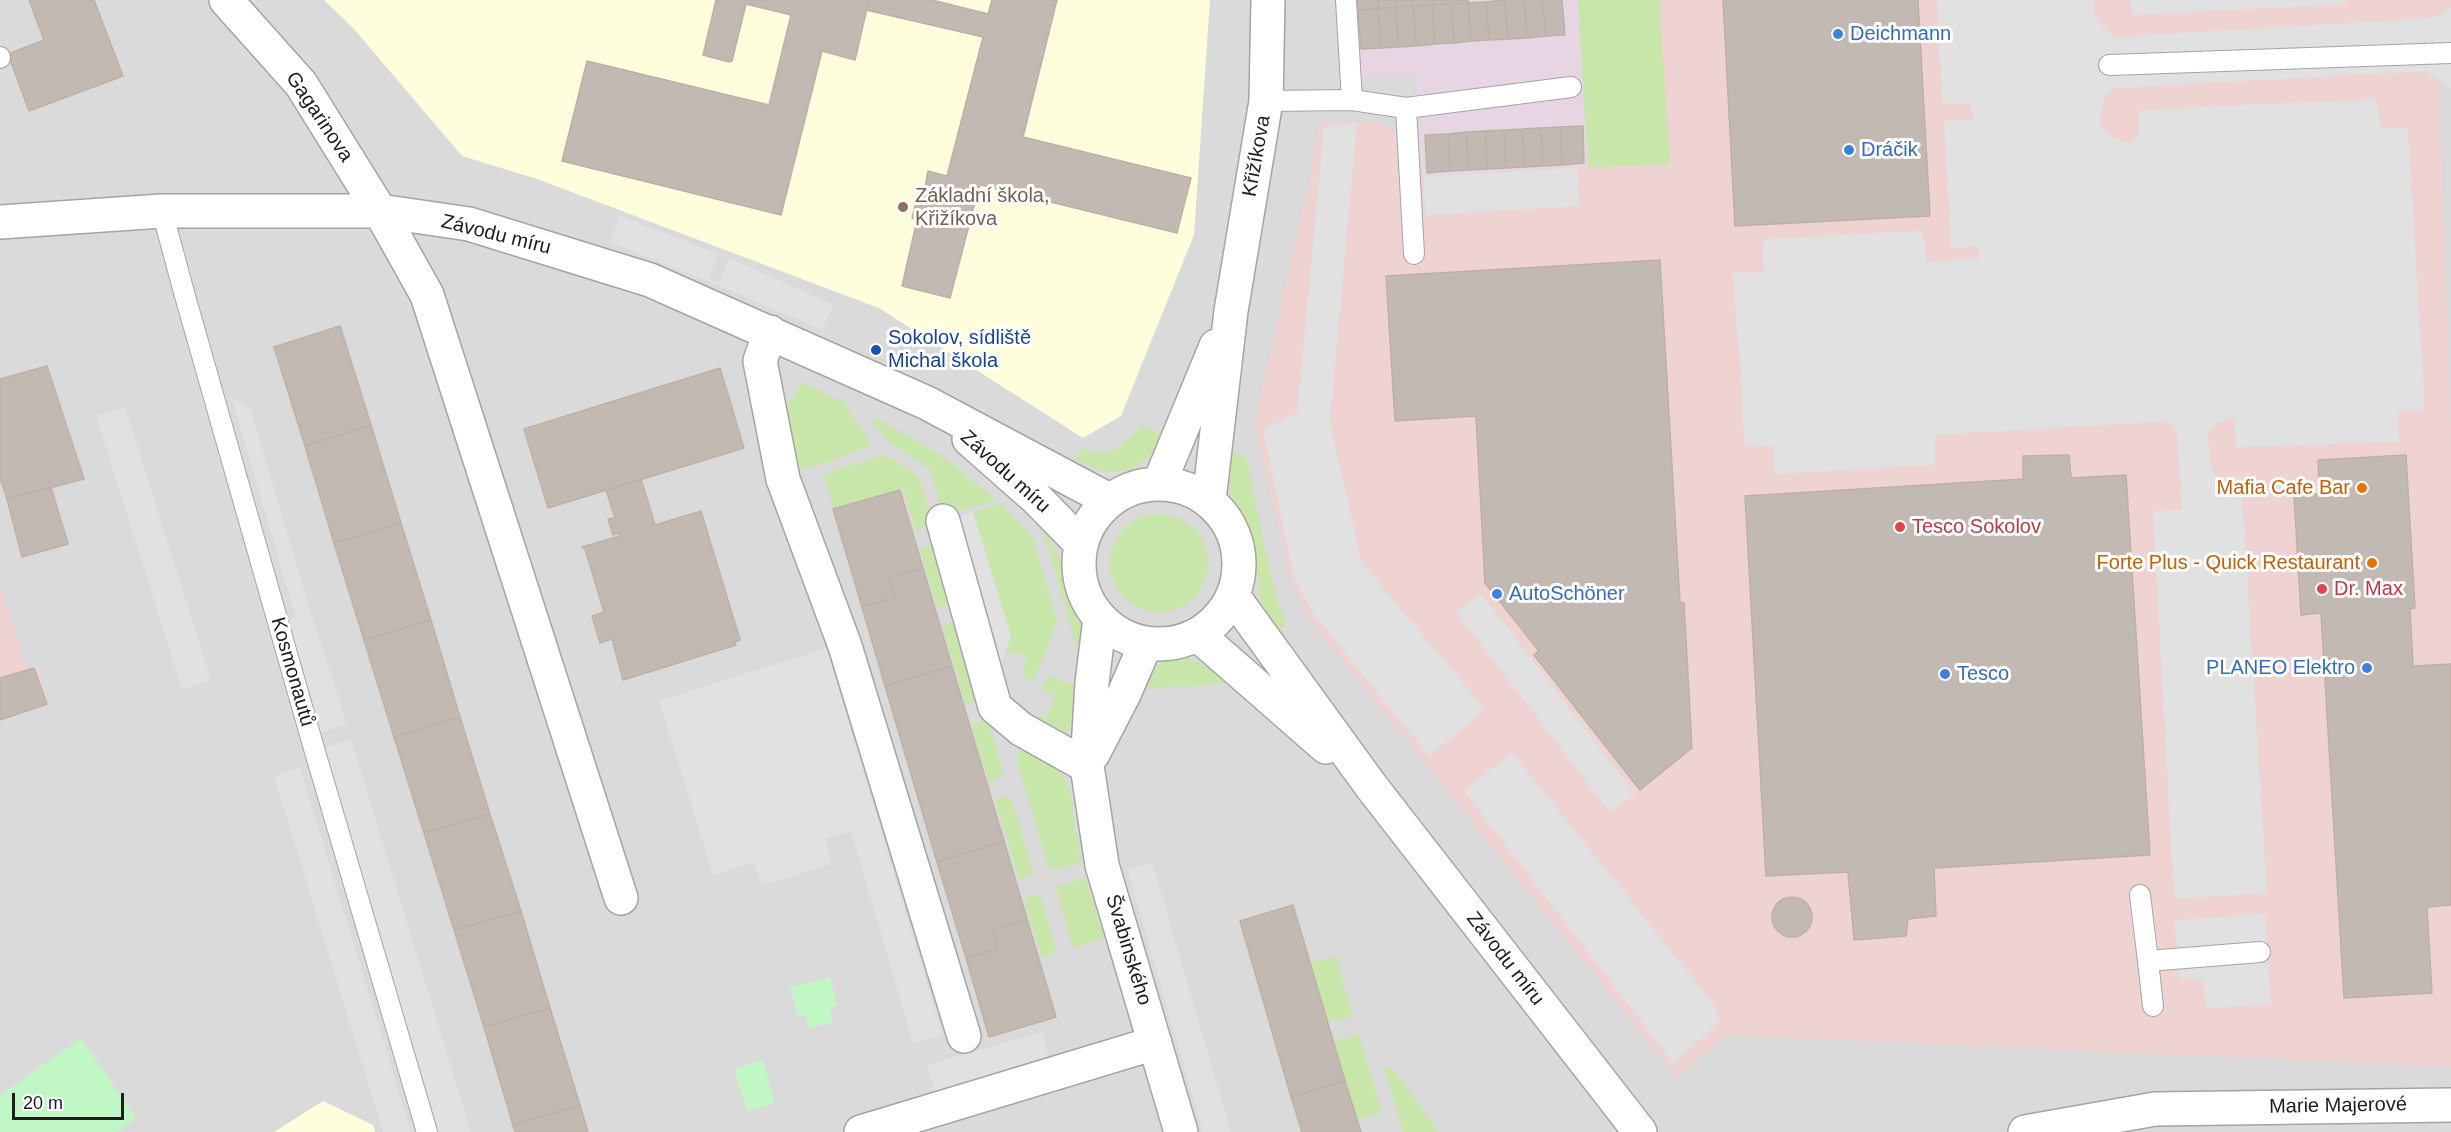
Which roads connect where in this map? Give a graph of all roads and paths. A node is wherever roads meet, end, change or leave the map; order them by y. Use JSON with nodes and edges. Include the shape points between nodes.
{"nodes":[{"id":1,"x":226,"y":0,"type":"edge"},
{"id":2,"x":1268,"y":0,"type":"edge"},
{"id":3,"x":1346,"y":0,"type":"edge"},
{"id":4,"x":2451,"y":53,"type":"edge"},
{"id":5,"x":2109,"y":65,"type":"dead end"},
{"id":6,"x":1571,"y":87,"type":"dead end"},
{"id":7,"x":1352,"y":100,"type":"junction"},
{"id":8,"x":1266,"y":101,"type":"junction"},
{"id":9,"x":1406,"y":108,"type":"junction"},
{"id":10,"x":162,"y":211,"type":"junction"},
{"id":11,"x":380,"y":211,"type":"junction"},
{"id":12,"x":0,"y":222,"type":"edge"},
{"id":13,"x":1414,"y":254,"type":"dead end"},
{"id":14,"x":1231,"y":311,"type":"junction"},
{"id":15,"x":770,"y":332,"type":"junction"},
{"id":16,"x":927,"y":403,"type":"junction"},
{"id":17,"x":1159,"y":484,"type":"junction"},
{"id":18,"x":1109,"y":500,"type":"junction"},
{"id":19,"x":1209,"y":500,"type":"junction"},
{"id":20,"x":943,"y":521,"type":"dead end"},
{"id":21,"x":1081,"y":544,"type":"junction"},
{"id":22,"x":1233,"y":596,"type":"junction"},
{"id":23,"x":1100,"y":618,"type":"junction"},
{"id":24,"x":1198,"y":635,"type":"junction"},
{"id":25,"x":1146,"y":644,"type":"junction"},
{"id":26,"x":1086,"y":766,"type":"junction"},
{"id":27,"x":1371,"y":786,"type":"junction"},
{"id":28,"x":2140,"y":895,"type":"dead end"},
{"id":29,"x":621,"y":898,"type":"dead end"},
{"id":30,"x":2260,"y":952,"type":"dead end"},
{"id":31,"x":2148,"y":962,"type":"junction"},
{"id":32,"x":2153,"y":1006,"type":"dead end"},
{"id":33,"x":964,"y":1036,"type":"dead end"},
{"id":34,"x":1155,"y":1043,"type":"junction"},
{"id":35,"x":2451,"y":1105,"type":"edge"},
{"id":36,"x":2227,"y":1120,"type":"edge"},
{"id":37,"x":427,"y":1132,"type":"edge"},
{"id":38,"x":861,"y":1132,"type":"edge"},
{"id":39,"x":1181,"y":1132,"type":"edge"},
{"id":40,"x":1640,"y":1132,"type":"edge"},
{"id":41,"x":2025,"y":1132,"type":"edge"}],
"edges":[{"from":1,"to":11,"type":"street","name":"Gagarinova","via":[[301,84]]},
{"from":2,"to":8,"type":"street","name":"Křižíkova"},
{"from":3,"to":7,"type":"lane"},
{"from":4,"to":5,"type":"lane"},
{"from":6,"to":9,"type":"lane"},
{"from":7,"to":8,"type":"lane"},
{"from":7,"to":9,"type":"lane"},
{"from":8,"to":14,"type":"street","name":"Křižíkova"},
{"from":9,"to":13,"type":"lane"},
{"from":10,"to":11,"type":"street","name":"Závodu míru"},
{"from":10,"to":12,"type":"street","name":"Závodu míru"},
{"from":10,"to":37,"type":"lane","name":"Kosmonautů"},
{"from":11,"to":15,"type":"street","name":"Závodu míru","via":[[468,224],[548,247],[650,280]]},
{"from":11,"to":29,"type":"street","name":"Gagarinova","via":[[427,295]]},
{"from":14,"to":17,"type":"street","name":"Křižíkova"},
{"from":14,"to":19,"type":"street","name":"Křižíkova"},
{"from":15,"to":16,"type":"street","name":"Závodu míru"},
{"from":15,"to":33,"type":"street","via":[[760,361],[783,479],[845,646]]},
{"from":16,"to":18,"type":"street","name":"Závodu míru"},
{"from":16,"to":21,"type":"street","name":"Závodu míru","via":[[1036,498]]},
{"from":17,"to":18,"type":"street","via":[[1133,487]]},
{"from":17,"to":19,"type":"street","via":[[1185,488]]},
{"from":18,"to":21,"type":"street","via":[[1092,519]]},
{"from":19,"to":22,"type":"street","via":[[1227,520],[1238,544],[1240,571]]},
{"from":20,"to":26,"type":"street","via":[[995,707],[1021,729]]},
{"from":21,"to":23,"type":"street","via":[[1079,571],[1086,596]]},
{"from":22,"to":24,"type":"street","via":[[1219,618]]},
{"from":22,"to":27,"type":"street","name":"Závodu míru"},
{"from":23,"to":25,"type":"street","via":[[1121,634]]},
{"from":23,"to":26,"type":"street","name":"Švabinského"},
{"from":24,"to":25,"type":"street","via":[[1173,644]]},
{"from":24,"to":27,"type":"street","name":"Závodu míru"},
{"from":25,"to":26,"type":"street"},
{"from":26,"to":34,"type":"street","name":"Švabinského","via":[[1102,865]]},
{"from":27,"to":40,"type":"street","name":"Závodu míru"},
{"from":28,"to":31,"type":"lane"},
{"from":30,"to":31,"type":"lane"},
{"from":31,"to":32,"type":"lane"},
{"from":34,"to":38,"type":"street"},
{"from":34,"to":39,"type":"street","name":"Švabinského"},
{"from":35,"to":36,"type":"street","name":"Marie Majerové"},
{"from":36,"to":41,"type":"street","name":"Marie Majerové","via":[[2154,1109]]}]}
